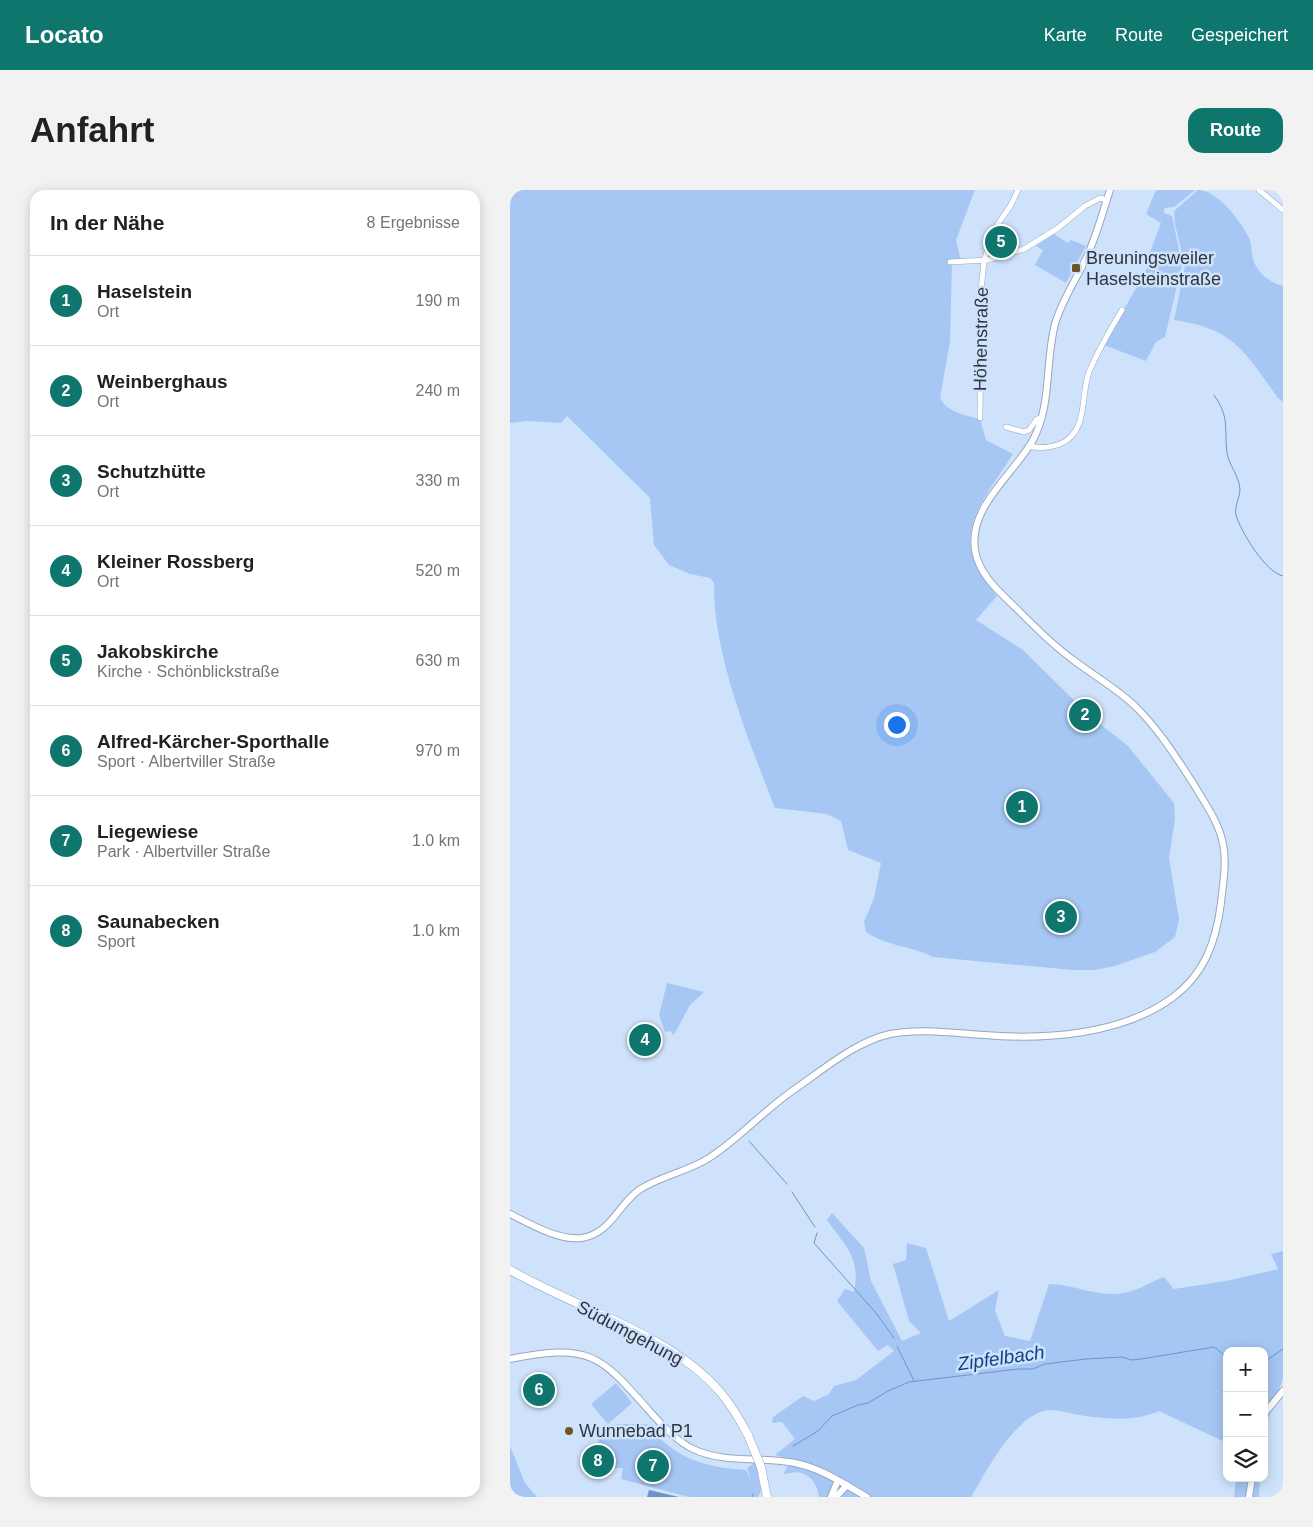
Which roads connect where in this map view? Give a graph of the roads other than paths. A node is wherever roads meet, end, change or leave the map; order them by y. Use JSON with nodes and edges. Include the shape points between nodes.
{"nodes":[{"id":1,"x":1018,"y":190,"type":"edge"},
{"id":2,"x":1110,"y":190,"type":"edge"},
{"id":3,"x":1259,"y":190,"type":"edge"},
{"id":4,"x":1106,"y":200,"type":"junction"},
{"id":5,"x":1283,"y":210,"type":"edge"},
{"id":6,"x":984,"y":261,"type":"junction"},
{"id":7,"x":950,"y":262,"type":"dead end"},
{"id":8,"x":1122,"y":310,"type":"dead end"},
{"id":9,"x":980,"y":418,"type":"dead end"},
{"id":10,"x":1042,"y":418,"type":"junction"},
{"id":11,"x":1006,"y":427,"type":"dead end"},
{"id":12,"x":1029,"y":446,"type":"junction"},
{"id":13,"x":510,"y":1214,"type":"edge"},
{"id":14,"x":510,"y":1270,"type":"edge"},
{"id":15,"x":510,"y":1359,"type":"edge"},
{"id":16,"x":1283,"y":1390,"type":"edge"},
{"id":17,"x":1268,"y":1409,"type":"edge"},
{"id":18,"x":838,"y":1480,"type":"junction"},
{"id":19,"x":1251,"y":1482,"type":"edge"},
{"id":20,"x":847,"y":1486,"type":"junction"},
{"id":21,"x":767,"y":1497,"type":"edge"},
{"id":22,"x":831,"y":1497,"type":"edge"},
{"id":23,"x":836,"y":1497,"type":"edge"},
{"id":24,"x":867,"y":1497,"type":"edge"},
{"id":25,"x":1249,"y":1497,"type":"edge"}],
"edges":[{"from":1,"to":6,"type":"street","name":"Höhenstraße","via":[[994,230]]},
{"from":2,"to":4,"type":"street"},
{"from":3,"to":5,"type":"street"},
{"from":4,"to":6,"type":"street","via":[[1100,198],[1085,206],[1033,245]]},
{"from":4,"to":10,"type":"street","via":[[1091,247],[1057,317]]},
{"from":6,"to":7,"type":"street"},
{"from":6,"to":9,"type":"street","name":"Höhenstraße"},
{"from":8,"to":12,"type":"street","via":[[1089,373],[1077,430],[1067,440],[1053,446]]},
{"from":10,"to":11,"type":"street","via":[[1036,419],[1024,432]]},
{"from":10,"to":12,"type":"street"},
{"from":12,"to":13,"type":"street","via":[[977,522],[974,545],[980,567],[1002,594],[1050,641],[1135,706],[1164,740],[1212,814],[1221,834],[1225,861],[1217,932],[1204,965],[1186,987],[1154,1009],[1074,1033],[1020,1038],[912,1031],[875,1039],[846,1054],[777,1101],[710,1158],[642,1188],[612,1222],[594,1234],[565,1237]]},
{"from":14,"to":21,"type":"main road","name":"Südumgehung","bridge":true,"via":[[628,1328],[702,1374],[735,1412],[748,1435],[761,1467]]},
{"from":15,"to":18,"type":"street","via":[[558,1351],[596,1359],[616,1374],[671,1434],[693,1449],[718,1457],[803,1465]]},
{"from":16,"to":17,"type":"street"},
{"from":18,"to":20,"type":"street"},
{"from":18,"to":22,"type":"street"},
{"from":19,"to":25,"type":"street"},
{"from":20,"to":23,"type":"street"},
{"from":20,"to":24,"type":"street"}]}
